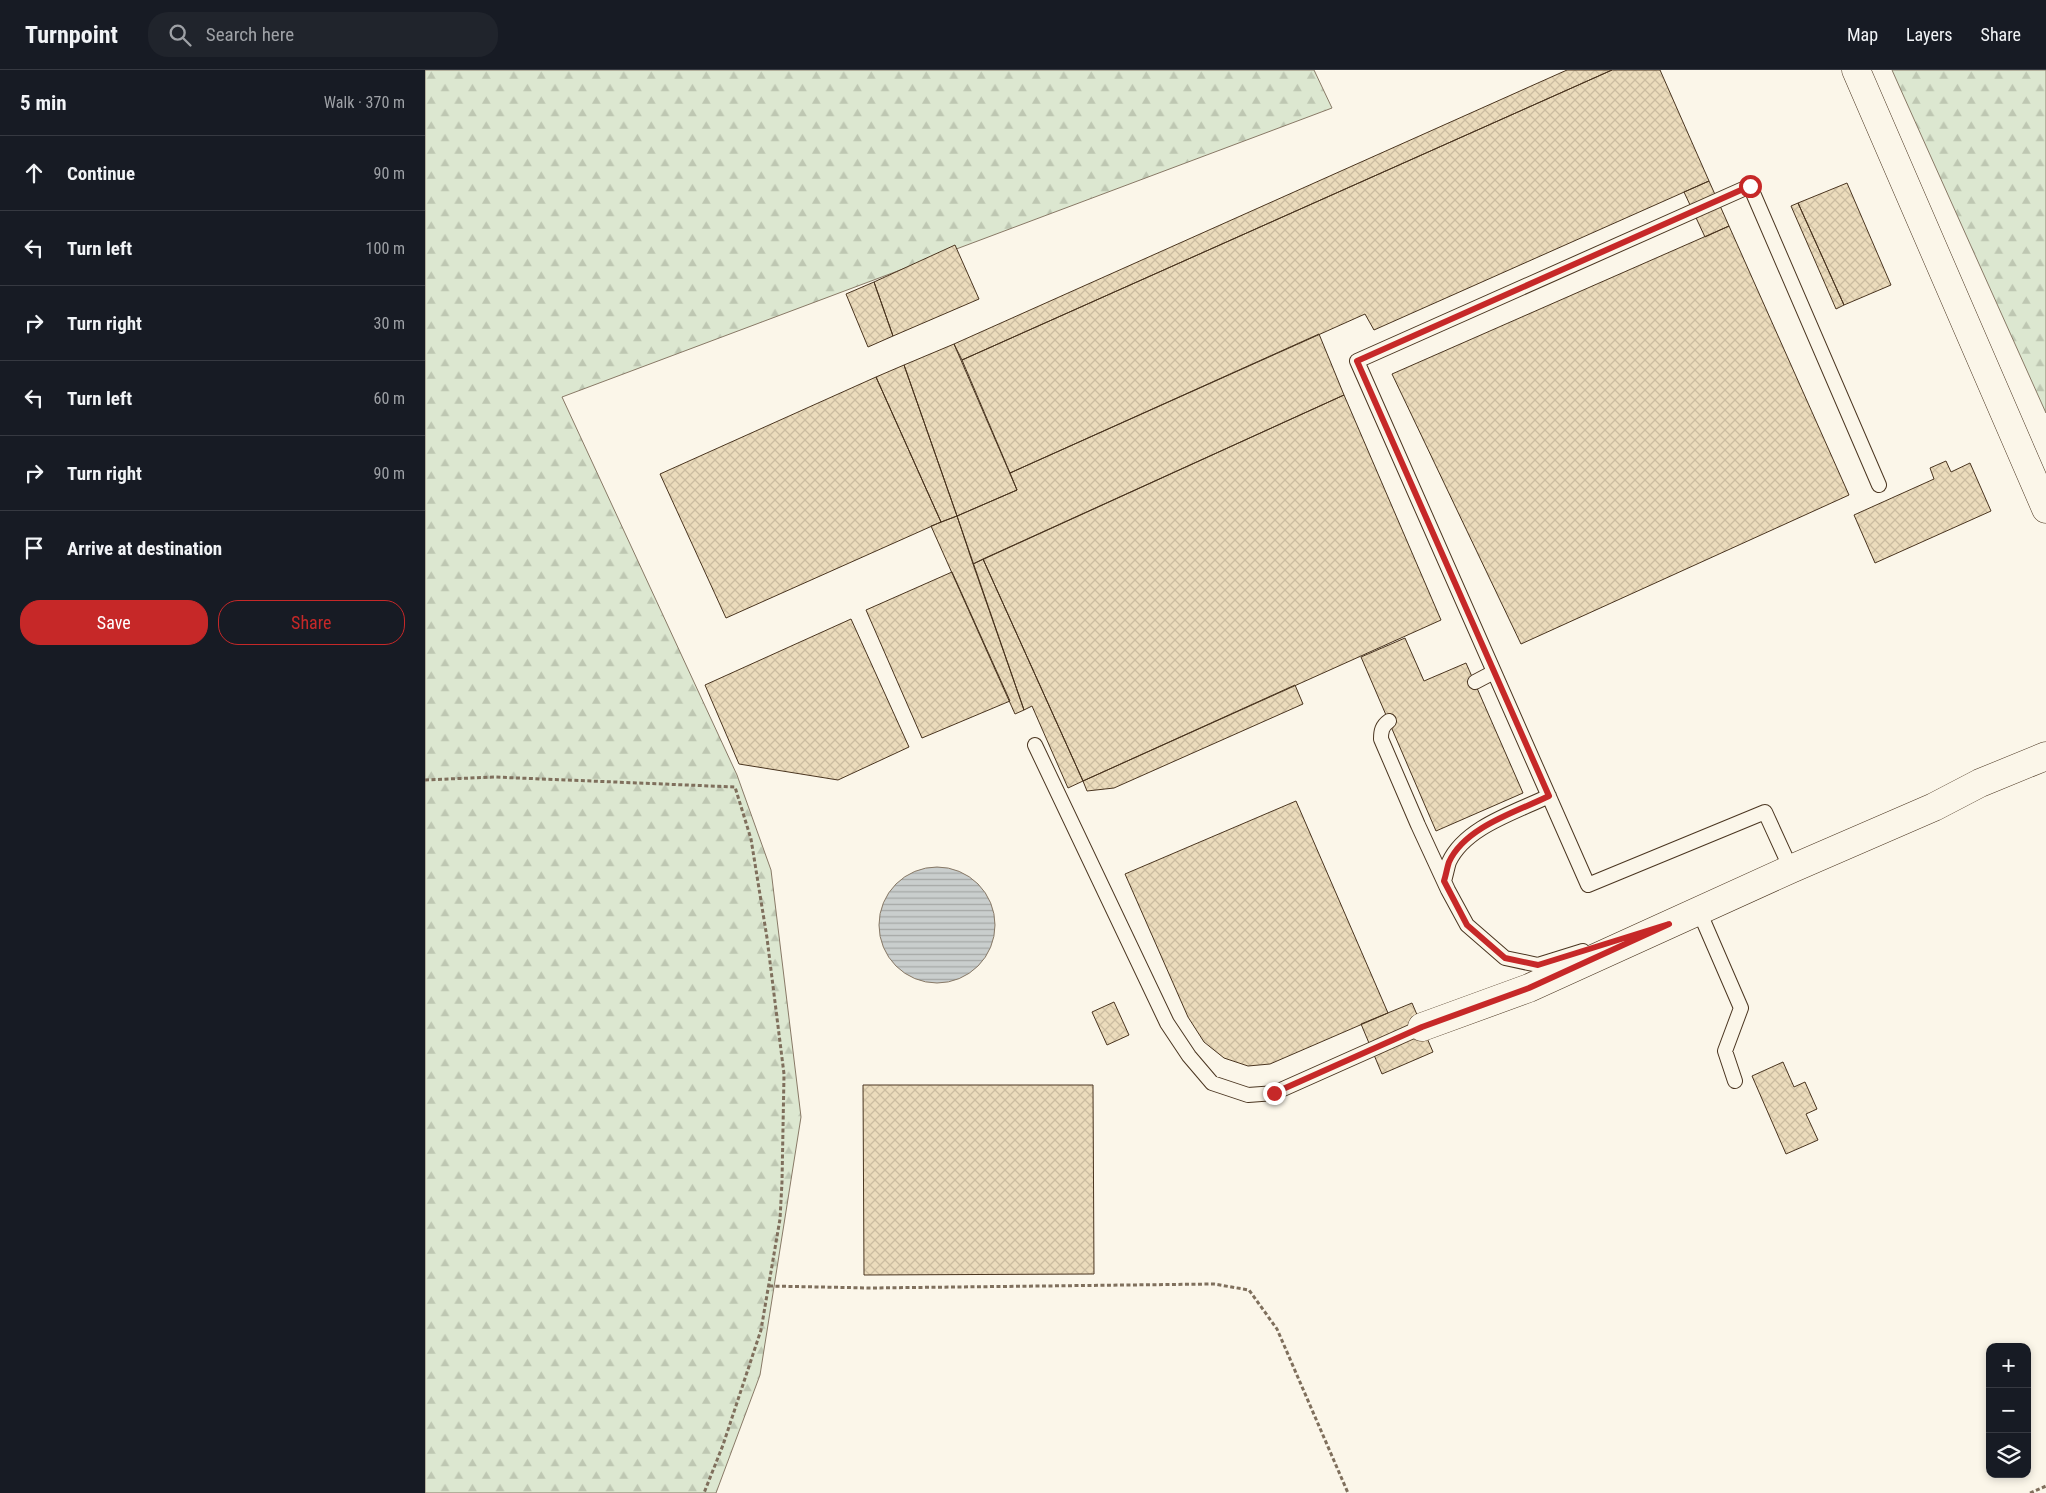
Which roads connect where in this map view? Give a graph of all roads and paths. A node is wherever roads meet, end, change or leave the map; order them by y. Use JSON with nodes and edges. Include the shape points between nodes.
{"nodes":[{"id":1,"x":1856,"y":70,"type":"edge"},
{"id":2,"x":1879,"y":485,"type":"dead end"},
{"id":3,"x":2046,"y":509,"type":"edge"},
{"id":4,"x":1495,"y":672,"type":"junction"},
{"id":5,"x":1475,"y":682,"type":"dead end"},
{"id":6,"x":1389,"y":721,"type":"dead end"},
{"id":7,"x":1035,"y":745,"type":"dead end"},
{"id":8,"x":2046,"y":756,"type":"edge"},
{"id":9,"x":425,"y":780,"type":"edge"},
{"id":10,"x":1549,"y":796,"type":"junction"},
{"id":11,"x":1791,"y":869,"type":"junction"},
{"id":12,"x":1444,"y":881,"type":"junction"},
{"id":13,"x":1699,"y":911,"type":"junction"},
{"id":14,"x":1669,"y":924,"type":"junction"},
{"id":15,"x":1422,"y":1027,"type":"joint"},
{"id":16,"x":1735,"y":1080,"type":"dead end"},
{"id":17,"x":769,"y":1286,"type":"junction"},
{"id":18,"x":2046,"y":1486,"type":"edge"},
{"id":19,"x":704,"y":1493,"type":"edge"},
{"id":20,"x":1348,"y":1493,"type":"edge"},
{"id":21,"x":2030,"y":1493,"type":"edge"}],
"edges":[{"from":1,"to":3,"type":"street"},
{"from":2,"to":4,"type":"lane","via":[[1750,186],[1357,361]]},
{"from":4,"to":5,"type":"lane"},
{"from":4,"to":10,"type":"lane"},
{"from":6,"to":12,"type":"lane","via":[[1381,731],[1381,739]]},
{"from":7,"to":15,"type":"lane","via":[[1167,1023],[1189,1056],[1212,1082],[1248,1094],[1274,1093]]},
{"from":8,"to":11,"type":"street"},
{"from":9,"to":17,"type":"path","via":[[494,776],[735,788],[751,839],[784,1074],[779,1219]]},
{"from":10,"to":11,"type":"lane","via":[[1588,885],[1765,812]]},
{"from":10,"to":12,"type":"lane","via":[[1467,838],[1449,862]]},
{"from":11,"to":13,"type":"street"},
{"from":12,"to":14,"type":"lane","via":[[1467,925],[1505,958],[1538,965]]},
{"from":13,"to":14,"type":"street"},
{"from":13,"to":16,"type":"lane","via":[[1741,1008],[1725,1051]]},
{"from":14,"to":15,"type":"street","via":[[1529,988]]},
{"from":17,"to":19,"type":"path","via":[[761,1330]]},
{"from":17,"to":20,"type":"path","via":[[1214,1284],[1249,1290],[1277,1329]]},
{"from":18,"to":21,"type":"path"}]}
